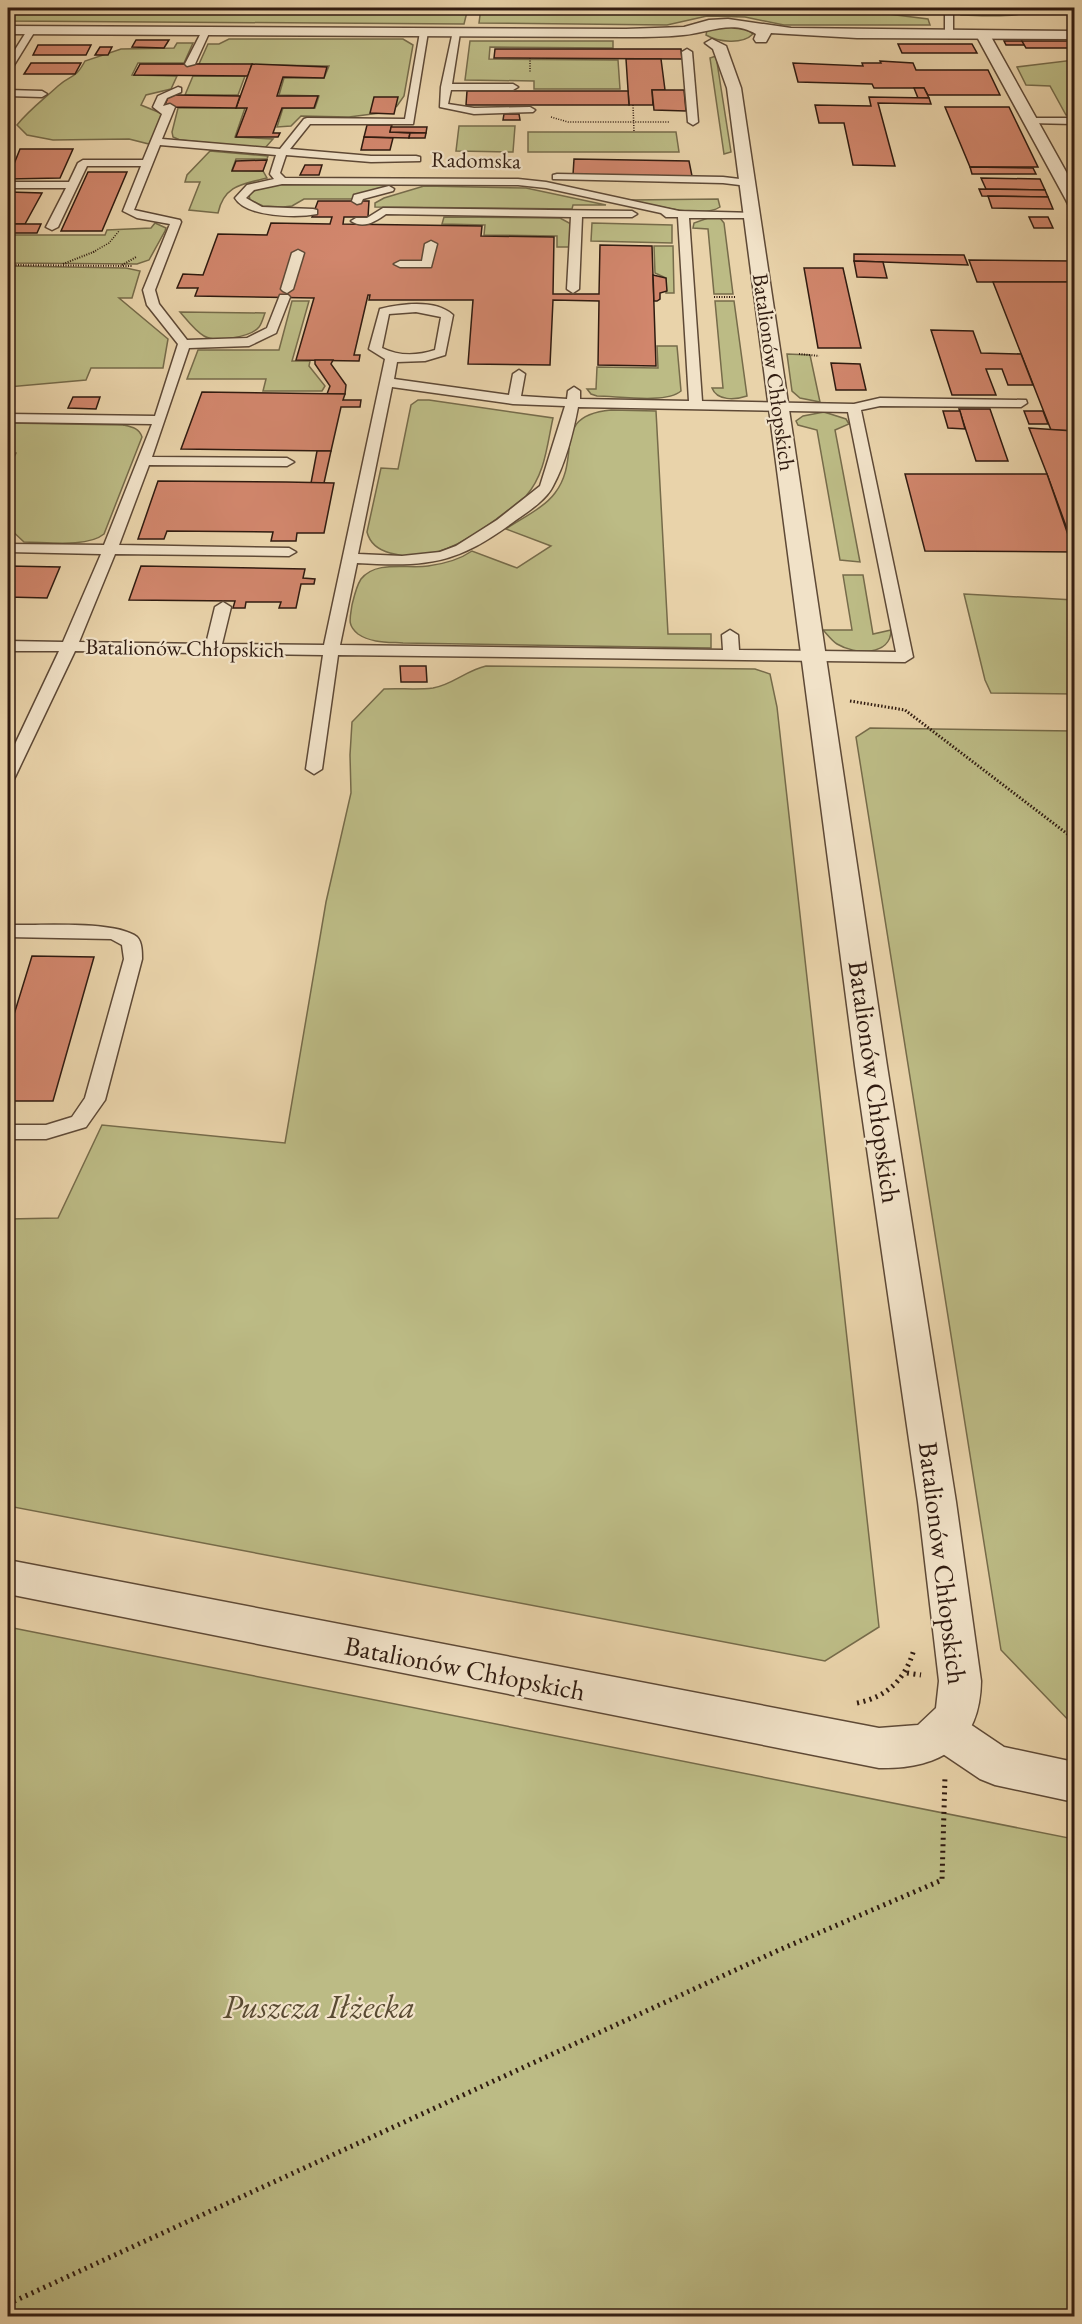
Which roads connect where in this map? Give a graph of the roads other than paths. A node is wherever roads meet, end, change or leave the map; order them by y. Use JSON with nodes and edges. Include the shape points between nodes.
{"nodes":[{"id":1,"x":950,"y":8,"type":"edge"},
{"id":2,"x":8,"y":30,"type":"edge"},
{"id":3,"x":32,"y":30,"type":"junction"},
{"id":4,"x":206,"y":31,"type":"junction"},
{"id":5,"x":424,"y":32,"type":"junction"},
{"id":6,"x":456,"y":33,"type":"junction"},
{"id":7,"x":950,"y":35,"type":"junction"},
{"id":8,"x":983,"y":35,"type":"junction"},
{"id":9,"x":1074,"y":35,"type":"edge"},
{"id":10,"x":702,"y":37,"type":"junction"},
{"id":11,"x":747,"y":40,"type":"junction"},
{"id":12,"x":687,"y":52,"type":"dead end"},
{"id":13,"x":190,"y":64,"type":"dead end"},
{"id":14,"x":8,"y":68,"type":"edge"},
{"id":15,"x":446,"y":87,"type":"junction"},
{"id":16,"x":513,"y":87,"type":"dead end"},
{"id":17,"x":734,"y":88,"type":"junction"},
{"id":18,"x":179,"y":89,"type":"dead end"},
{"id":19,"x":8,"y":93,"type":"edge"},
{"id":20,"x":42,"y":94,"type":"dead end"},
{"id":21,"x":530,"y":110,"type":"road end"},
{"id":22,"x":1031,"y":121,"type":"junction"},
{"id":23,"x":693,"y":122,"type":"road end"},
{"id":24,"x":1074,"y":122,"type":"edge"},
{"id":25,"x":157,"y":142,"type":"junction"},
{"id":26,"x":282,"y":152,"type":"junction"},
{"id":27,"x":416,"y":159,"type":"dead end"},
{"id":28,"x":148,"y":163,"type":"junction"},
{"id":29,"x":535,"y":173,"type":"dead end"},
{"id":30,"x":282,"y":181,"type":"junction"},
{"id":31,"x":418,"y":181,"type":"junction"},
{"id":32,"x":748,"y":183,"type":"junction"},
{"id":33,"x":8,"y":185,"type":"edge"},
{"id":34,"x":72,"y":186,"type":"junction"},
{"id":35,"x":1074,"y":197,"type":"edge"},
{"id":36,"x":357,"y":201,"type":"dead end"},
{"id":37,"x":313,"y":212,"type":"dead end"},
{"id":38,"x":436,"y":212,"type":"junction"},
{"id":39,"x":578,"y":213,"type":"junction"},
{"id":40,"x":681,"y":214,"type":"junction"},
{"id":41,"x":752,"y":215,"type":"junction"},
{"id":42,"x":356,"y":221,"type":"dead end"},
{"id":43,"x":434,"y":225,"type":"dead end"},
{"id":44,"x":52,"y":227,"type":"dead end"},
{"id":45,"x":431,"y":244,"type":"dead end"},
{"id":46,"x":298,"y":253,"type":"dead end"},
{"id":47,"x":400,"y":264,"type":"dead end"},
{"id":48,"x":573,"y":289,"type":"dead end"},
{"id":49,"x":184,"y":344,"type":"junction"},
{"id":50,"x":392,"y":358,"type":"junction"},
{"id":51,"x":519,"y":374,"type":"dead end"},
{"id":52,"x":387,"y":382,"type":"junction"},
{"id":53,"x":574,"y":396,"type":"junction"},
{"id":54,"x":513,"y":400,"type":"junction"},
{"id":55,"x":1021,"y":403,"type":"dead end"},
{"id":56,"x":696,"y":406,"type":"junction"},
{"id":57,"x":780,"y":407,"type":"junction"},
{"id":58,"x":854,"y":408,"type":"junction"},
{"id":59,"x":8,"y":418,"type":"edge"},
{"id":60,"x":160,"y":420,"type":"junction"},
{"id":61,"x":144,"y":461,"type":"junction"},
{"id":62,"x":287,"y":462,"type":"dead end"},
{"id":63,"x":8,"y":548,"type":"edge"},
{"id":64,"x":110,"y":549,"type":"junction"},
{"id":65,"x":290,"y":552,"type":"dead end"},
{"id":66,"x":349,"y":558,"type":"junction"},
{"id":67,"x":223,"y":607,"type":"dead end"},
{"id":68,"x":730,"y":635,"type":"dead end"},
{"id":69,"x":8,"y":646,"type":"edge"},
{"id":70,"x":69,"y":647,"type":"junction"},
{"id":71,"x":213,"y":648,"type":"junction"},
{"id":72,"x":331,"y":650,"type":"junction"},
{"id":73,"x":731,"y":655,"type":"junction"},
{"id":74,"x":816,"y":656,"type":"junction"},
{"id":75,"x":314,"y":769,"type":"dead end"},
{"id":76,"x":8,"y":775,"type":"edge"},
{"id":77,"x":8,"y":931,"type":"edge"},
{"id":78,"x":8,"y":1132,"type":"edge"},
{"id":79,"x":8,"y":1578,"type":"edge"},
{"id":80,"x":946,"y":1732,"type":"junction"},
{"id":81,"x":1074,"y":1782,"type":"edge"}],
"edges":[{"from":1,"to":7,"type":"lane"},
{"from":2,"to":3,"type":"street"},
{"from":3,"to":4,"type":"street"},
{"from":3,"to":14,"type":"lane"},
{"from":4,"to":5,"type":"street"},
{"from":4,"to":13,"type":"lane"},
{"from":5,"to":6,"type":"street"},
{"from":5,"to":26,"type":"lane","via":[[409,122],[307,121]]},
{"from":6,"to":10,"type":"street"},
{"from":6,"to":15,"type":"lane"},
{"from":7,"to":8,"type":"street"},
{"from":7,"to":11,"type":"street","via":[[772,36]]},
{"from":8,"to":9,"type":"street"},
{"from":8,"to":22,"type":"street"},
{"from":10,"to":11,"type":"street"},
{"from":10,"to":11,"type":"street","via":[[724,23]]},
{"from":10,"to":17,"type":"street","name":"Batalionów Chłopskich","via":[[719,46]]},
{"from":11,"to":17,"type":"street","name":"Batalionów Chłopskich"},
{"from":12,"to":23,"type":"lane"},
{"from":15,"to":16,"type":"lane"},
{"from":15,"to":21,"type":"lane","via":[[443,105],[452,109]]},
{"from":17,"to":32,"type":"street","name":"Batalionów Chłopskich"},
{"from":18,"to":25,"type":"lane","via":[[163,96],[158,107],[169,110]]},
{"from":19,"to":20,"type":"lane"},
{"from":22,"to":24,"type":"lane"},
{"from":22,"to":35,"type":"street"},
{"from":25,"to":26,"type":"lane","name":"Radomska"},
{"from":25,"to":28,"type":"lane"},
{"from":26,"to":27,"type":"lane","name":"Radomska"},
{"from":26,"to":30,"type":"lane","via":[[275,174]]},
{"from":28,"to":34,"type":"lane","via":[[83,164]]},
{"from":28,"to":49,"type":"lane","via":[[128,211],[176,222],[149,290],[153,305]]},
{"from":29,"to":32,"type":"lane","via":[[574,179]]},
{"from":30,"to":31,"type":"lane","name":"Radomska"},
{"from":30,"to":37,"type":"lane","name":"Radomska","via":[[251,187],[240,198],[260,210]]},
{"from":31,"to":36,"type":"lane","via":[[358,197]]},
{"from":31,"to":40,"type":"lane","name":"Radomska","via":[[537,184]]},
{"from":32,"to":41,"type":"street","name":"Batalionów Chłopskich"},
{"from":33,"to":34,"type":"lane"},
{"from":34,"to":44,"type":"lane"},
{"from":38,"to":39,"type":"lane"},
{"from":38,"to":42,"type":"lane","via":[[383,211],[370,221]]},
{"from":38,"to":43,"type":"lane"},
{"from":39,"to":40,"type":"lane"},
{"from":39,"to":48,"type":"lane"},
{"from":40,"to":41,"type":"lane"},
{"from":40,"to":56,"type":"lane"},
{"from":41,"to":57,"type":"street","name":"Batalionów Chłopskich"},
{"from":45,"to":47,"type":"lane","via":[[427,265]]},
{"from":46,"to":49,"type":"lane","via":[[272,330],[249,342]]},
{"from":49,"to":60,"type":"lane","name":"Batalionów Chłopskich"},
{"from":50,"to":50,"type":"lane","via":[[375,349],[384,312],[399,308],[435,309],[447,315],[441,352]]},
{"from":50,"to":52,"type":"lane"},
{"from":51,"to":54,"type":"lane"},
{"from":52,"to":54,"type":"lane"},
{"from":52,"to":66,"type":"lane"},
{"from":53,"to":54,"type":"lane"},
{"from":53,"to":56,"type":"lane"},
{"from":53,"to":66,"type":"lane","via":[[554,471],[545,489],[486,538],[454,553],[430,558]]},
{"from":55,"to":58,"type":"lane","via":[[880,402]]},
{"from":56,"to":57,"type":"lane"},
{"from":57,"to":58,"type":"lane"},
{"from":57,"to":74,"type":"street","name":"Batalionów Chłopskich"},
{"from":58,"to":74,"type":"lane","via":[[905,657]]},
{"from":59,"to":60,"type":"lane"},
{"from":60,"to":61,"type":"lane","name":"Batalionów Chłopskich"},
{"from":61,"to":62,"type":"lane"},
{"from":61,"to":64,"type":"lane","name":"Batalionów Chłopskich"},
{"from":63,"to":64,"type":"lane"},
{"from":64,"to":65,"type":"lane"},
{"from":64,"to":70,"type":"lane","name":"Batalionów Chłopskich"},
{"from":66,"to":72,"type":"lane"},
{"from":67,"to":71,"type":"lane"},
{"from":68,"to":73,"type":"lane"},
{"from":69,"to":70,"type":"lane"},
{"from":70,"to":71,"type":"lane","name":"Batalionów Chłopskich"},
{"from":70,"to":76,"type":"lane"},
{"from":71,"to":72,"type":"lane","name":"Batalionów Chłopskich"},
{"from":72,"to":73,"type":"lane","name":"Batalionów Chłopskich"},
{"from":72,"to":75,"type":"lane"},
{"from":73,"to":74,"type":"lane","name":"Batalionów Chłopskich"},
{"from":74,"to":80,"type":"street","name":"Batalionów Chłopskich","via":[[960,1682],[960,1705]]},
{"from":77,"to":78,"type":"lane","via":[[114,933],[131,942],[133,959],[95,1100],[79,1122],[46,1132]]},
{"from":79,"to":80,"type":"street","name":"Batalionów Chłopskich","via":[[879,1748],[910,1748]]},
{"from":80,"to":81,"type":"street","via":[[995,1766]]}]}
